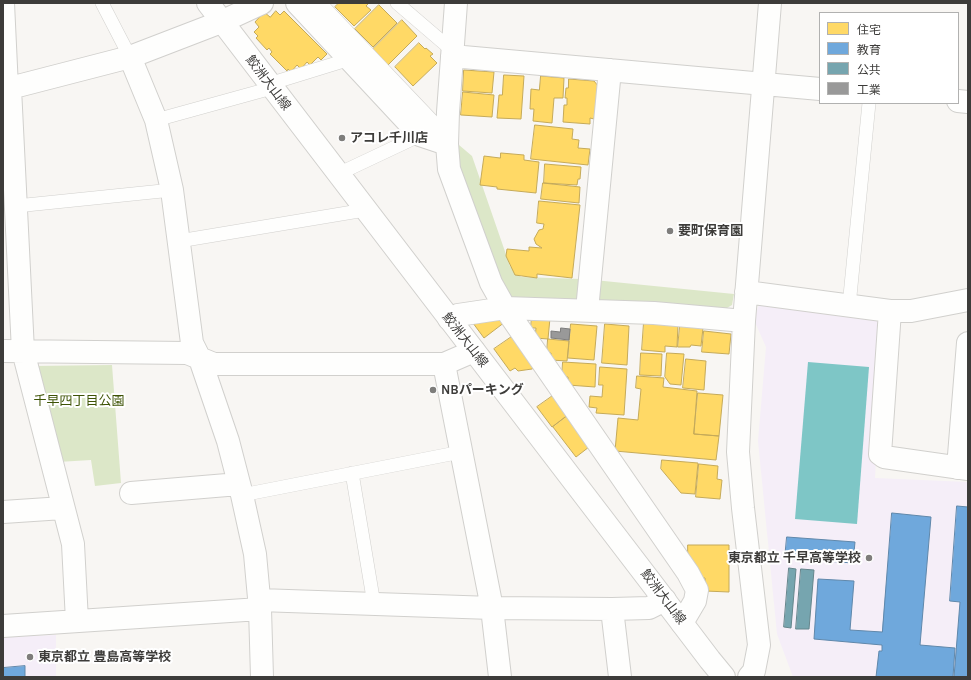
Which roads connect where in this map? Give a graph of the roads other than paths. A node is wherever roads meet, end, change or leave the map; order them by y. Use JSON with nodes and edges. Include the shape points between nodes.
{"nodes":[{"id":1,"x":3,"y":3,"type":"edge"},
{"id":2,"x":102,"y":3,"type":"edge"},
{"id":3,"x":208,"y":3,"type":"edge"},
{"id":4,"x":262,"y":3,"type":"edge"},
{"id":5,"x":297,"y":3,"type":"edge"},
{"id":6,"x":316,"y":3,"type":"edge"},
{"id":7,"x":397,"y":3,"type":"edge"},
{"id":8,"x":456,"y":3,"type":"edge"},
{"id":9,"x":770,"y":3,"type":"edge"},
{"id":10,"x":221,"y":22,"type":"junction"},
{"id":11,"x":453,"y":53,"type":"junction"},
{"id":12,"x":130,"y":57,"type":"junction"},
{"id":13,"x":350,"y":59,"type":"junction"},
{"id":14,"x":610,"y":70,"type":"junction"},
{"id":15,"x":764,"y":84,"type":"junction"},
{"id":16,"x":270,"y":86,"type":"junction"},
{"id":17,"x":6,"y":88,"type":"edge"},
{"id":18,"x":819,"y":89,"type":"edge"},
{"id":19,"x":869,"y":104,"type":"edge"},
{"id":20,"x":156,"y":120,"type":"junction"},
{"id":21,"x":438,"y":133,"type":"junction"},
{"id":22,"x":338,"y":174,"type":"junction"},
{"id":23,"x":172,"y":190,"type":"junction"},
{"id":24,"x":365,"y":210,"type":"junction"},
{"id":25,"x":12,"y":218,"type":"edge"},
{"id":26,"x":179,"y":241,"type":"junction"},
{"id":27,"x":746,"y":292,"type":"junction"},
{"id":28,"x":968,"y":300,"type":"edge"},
{"id":29,"x":849,"y":306,"type":"junction"},
{"id":30,"x":505,"y":308,"type":"junction"},
{"id":31,"x":587,"y":310,"type":"junction"},
{"id":32,"x":890,"y":311,"type":"junction"},
{"id":33,"x":449,"y":319,"type":"junction"},
{"id":34,"x":744,"y":321,"type":"junction"},
{"id":35,"x":968,"y":343,"type":"edge"},
{"id":36,"x":13,"y":351,"type":"edge"},
{"id":37,"x":474,"y":351,"type":"junction"},
{"id":38,"x":200,"y":359,"type":"junction"},
{"id":39,"x":444,"y":364,"type":"junction"},
{"id":40,"x":461,"y":452,"type":"junction"},
{"id":41,"x":963,"y":468,"type":"edge"},
{"id":42,"x":352,"y":473,"type":"junction"},
{"id":43,"x":241,"y":489,"type":"junction"},
{"id":44,"x":132,"y":493,"type":"dead end"},
{"id":45,"x":63,"y":508,"type":"junction"},
{"id":46,"x":3,"y":512,"type":"edge"},
{"id":47,"x":665,"y":600,"type":"junction"},
{"id":48,"x":374,"y":604,"type":"junction"},
{"id":49,"x":260,"y":605,"type":"junction"},
{"id":50,"x":492,"y":608,"type":"junction"},
{"id":51,"x":612,"y":609,"type":"junction"},
{"id":52,"x":77,"y":621,"type":"junction"},
{"id":53,"x":682,"y":623,"type":"junction"},
{"id":54,"x":3,"y":626,"type":"edge"},
{"id":55,"x":262,"y":677,"type":"edge"},
{"id":56,"x":500,"y":677,"type":"edge"},
{"id":57,"x":620,"y":677,"type":"edge"},
{"id":58,"x":724,"y":677,"type":"edge"},
{"id":59,"x":749,"y":677,"type":"edge"}],
"edges":[{"from":1,"to":17,"type":"street"},
{"from":2,"to":12,"type":"lane"},
{"from":3,"to":10,"type":"street","name":"鮫洲大山線"},
{"from":4,"to":10,"type":"street"},
{"from":5,"to":13,"type":"street"},
{"from":6,"to":21,"type":"street"},
{"from":7,"to":11,"type":"lane"},
{"from":8,"to":11,"type":"street"},
{"from":9,"to":15,"type":"street"},
{"from":10,"to":12,"type":"street"},
{"from":10,"to":16,"type":"street","name":"鮫洲大山線"},
{"from":11,"to":14,"type":"street"},
{"from":11,"to":21,"type":"street"},
{"from":12,"to":17,"type":"street"},
{"from":12,"to":20,"type":"street"},
{"from":13,"to":16,"type":"lane"},
{"from":13,"to":21,"type":"street"},
{"from":14,"to":15,"type":"street"},
{"from":14,"to":31,"type":"street"},
{"from":15,"to":18,"type":"street"},
{"from":15,"to":27,"type":"street"},
{"from":16,"to":20,"type":"lane"},
{"from":16,"to":22,"type":"street","name":"鮫洲大山線"},
{"from":17,"to":25,"type":"street"},
{"from":19,"to":29,"type":"lane"},
{"from":20,"to":23,"type":"street"},
{"from":21,"to":22,"type":"lane"},
{"from":21,"to":30,"type":"street","via":[[491,283]]},
{"from":22,"to":24,"type":"street","name":"鮫洲大山線"},
{"from":23,"to":25,"type":"lane"},
{"from":23,"to":26,"type":"street"},
{"from":24,"to":26,"type":"lane"},
{"from":24,"to":33,"type":"street","name":"鮫洲大山線"},
{"from":25,"to":36,"type":"street"},
{"from":26,"to":38,"type":"street","via":[[192,343]]},
{"from":27,"to":29,"type":"street"},
{"from":27,"to":34,"type":"street"},
{"from":28,"to":32,"type":"street","via":[[911,311]]},
{"from":29,"to":32,"type":"street"},
{"from":30,"to":31,"type":"street"},
{"from":30,"to":33,"type":"street","via":[[458,315]]},
{"from":30,"to":53,"type":"street","via":[[688,573],[697,590],[695,601]]},
{"from":31,"to":34,"type":"street"},
{"from":32,"to":41,"type":"street","via":[[880,454],[884,457]]},
{"from":33,"to":37,"type":"street","name":"鮫洲大山線"},
{"from":34,"to":59,"type":"street","via":[[738,452],[759,645],[754,671]]},
{"from":35,"to":41,"type":"street"},
{"from":36,"to":38,"type":"street","via":[[188,353]]},
{"from":36,"to":45,"type":"street"},
{"from":37,"to":39,"type":"street"},
{"from":37,"to":47,"type":"street","name":"鮫洲大山線"},
{"from":38,"to":39,"type":"street","via":[[214,364]]},
{"from":38,"to":43,"type":"street","via":[[228,441]]},
{"from":39,"to":40,"type":"street"},
{"from":40,"to":42,"type":"lane"},
{"from":40,"to":50,"type":"street"},
{"from":42,"to":43,"type":"lane"},
{"from":42,"to":48,"type":"lane"},
{"from":43,"to":44,"type":"street"},
{"from":43,"to":49,"type":"street","via":[[255,554]]},
{"from":45,"to":46,"type":"street"},
{"from":45,"to":52,"type":"street","via":[[73,544]]},
{"from":47,"to":51,"type":"street","via":[[649,608]]},
{"from":47,"to":53,"type":"street","name":"鮫洲大山線"},
{"from":48,"to":49,"type":"street"},
{"from":48,"to":50,"type":"street"},
{"from":49,"to":52,"type":"street"},
{"from":49,"to":55,"type":"street"},
{"from":50,"to":51,"type":"street"},
{"from":50,"to":56,"type":"street"},
{"from":51,"to":57,"type":"street"},
{"from":52,"to":54,"type":"street"},
{"from":53,"to":58,"type":"street","name":"鮫洲大山線"}]}
